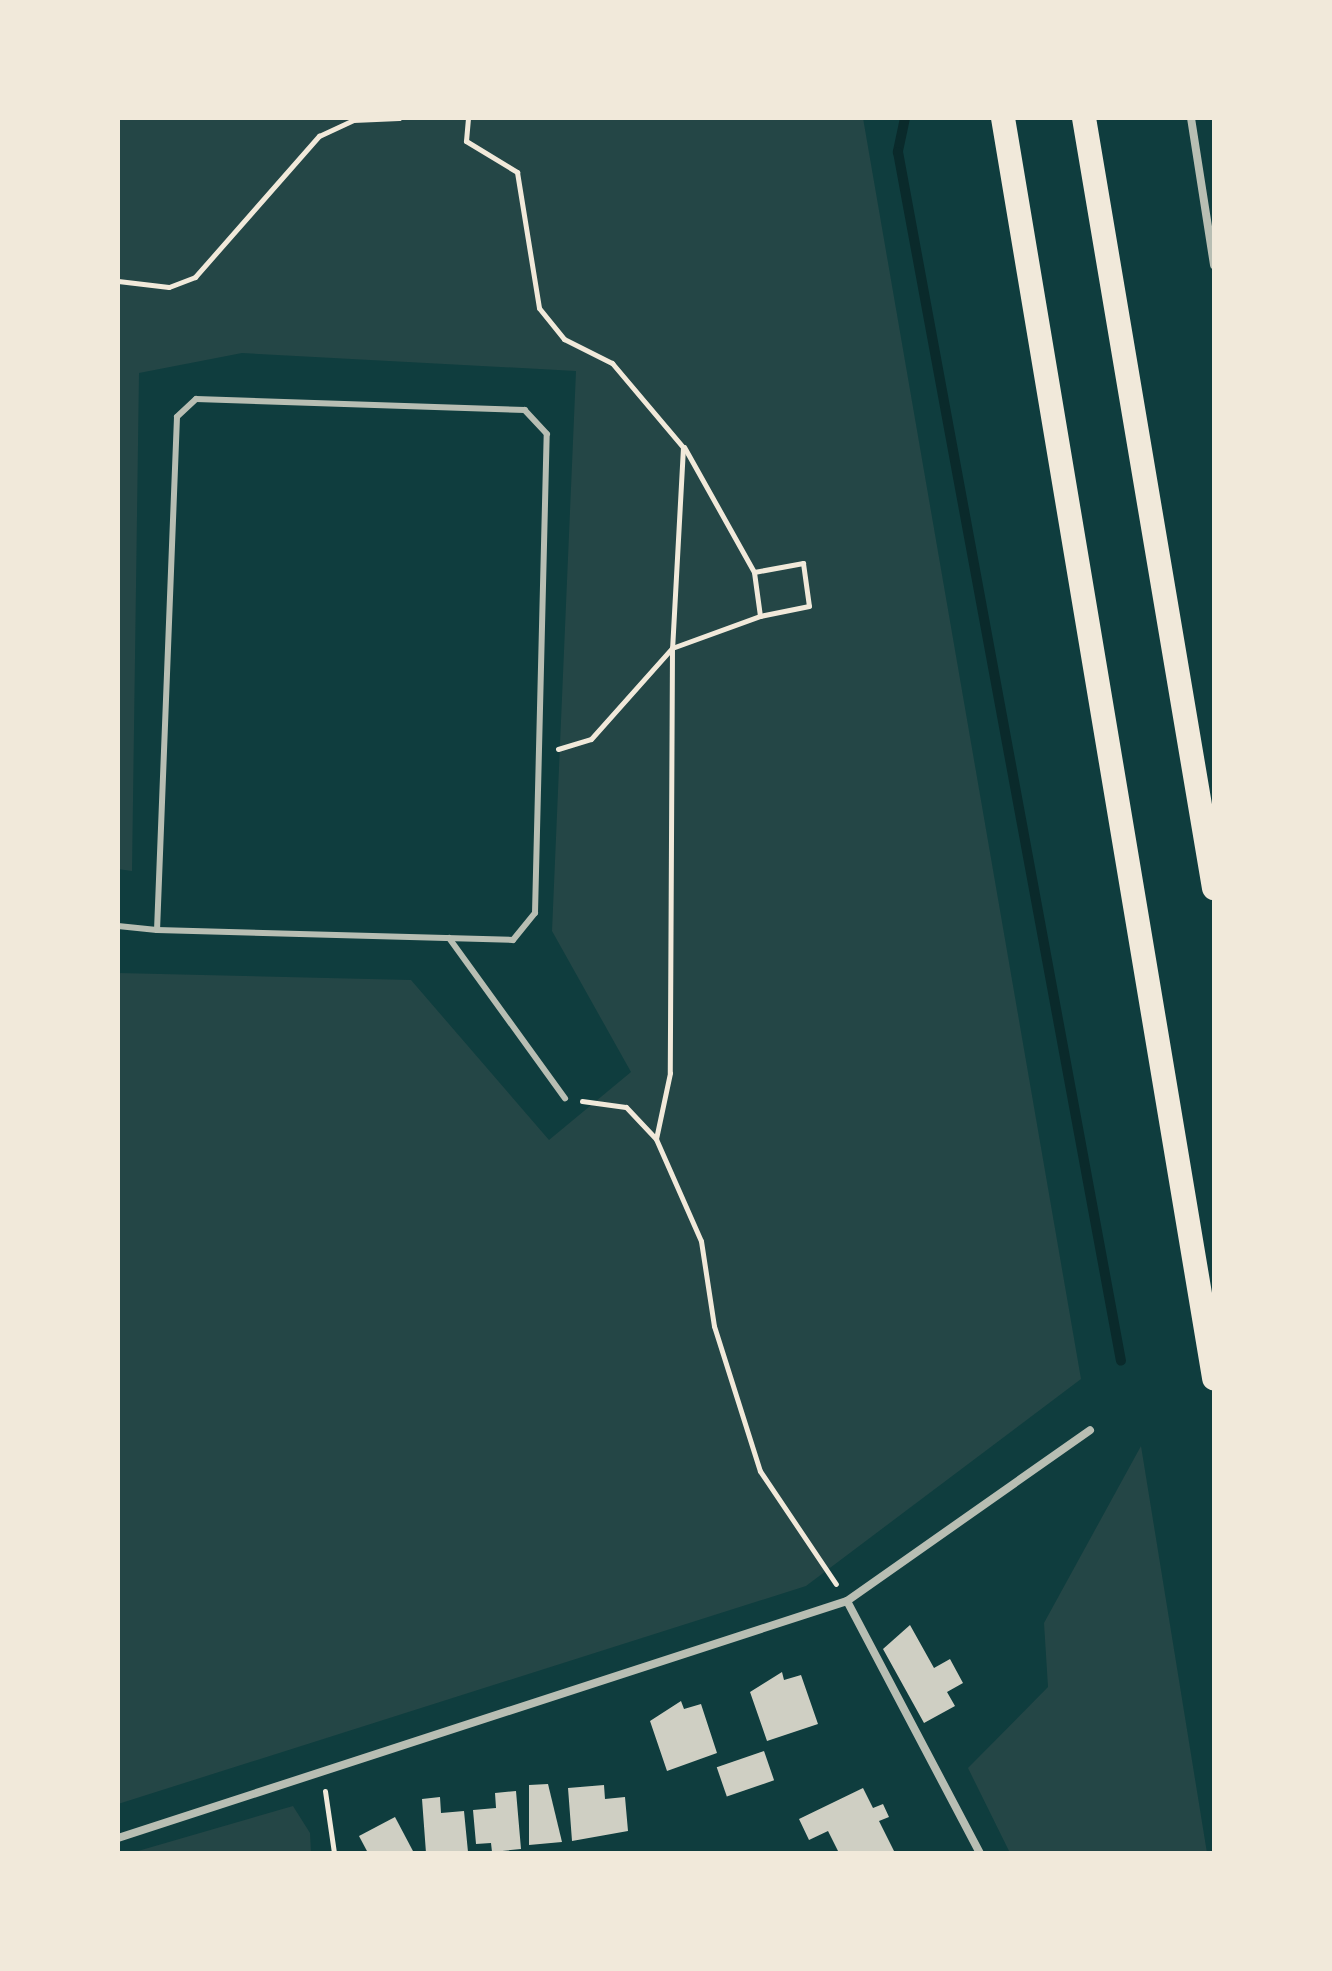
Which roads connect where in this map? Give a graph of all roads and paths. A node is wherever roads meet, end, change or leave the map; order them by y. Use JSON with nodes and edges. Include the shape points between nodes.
{"nodes":[{"id":1,"x":399,"y":118,"type":"edge"},
{"id":2,"x":468,"y":118,"type":"edge"},
{"id":3,"x":1003,"y":118,"type":"edge"},
{"id":4,"x":1084,"y":118,"type":"edge"},
{"id":5,"x":1191,"y":118,"type":"edge"},
{"id":6,"x":1214,"y":265,"type":"edge"},
{"id":7,"x":118,"y":281,"type":"edge"},
{"id":8,"x":683,"y":447,"type":"junction"},
{"id":9,"x":754,"y":572,"type":"junction"},
{"id":10,"x":760,"y":616,"type":"junction"},
{"id":11,"x":672,"y":648,"type":"junction"},
{"id":12,"x":539,"y":754,"type":"junction"},
{"id":13,"x":1214,"y":888,"type":"edge"},
{"id":14,"x":118,"y":926,"type":"edge"},
{"id":15,"x":157,"y":930,"type":"junction"},
{"id":16,"x":449,"y":938,"type":"junction"},
{"id":17,"x":565,"y":1098,"type":"joint"},
{"id":18,"x":656,"y":1139,"type":"junction"},
{"id":19,"x":1214,"y":1378,"type":"edge"},
{"id":20,"x":1090,"y":1430,"type":"dead end"},
{"id":21,"x":847,"y":1601,"type":"junction"},
{"id":22,"x":322,"y":1773,"type":"junction"},
{"id":23,"x":118,"y":1838,"type":"edge"},
{"id":24,"x":334,"y":1853,"type":"edge"},
{"id":25,"x":980,"y":1853,"type":"edge"}],
"edges":[{"from":1,"to":7,"type":"path","via":[[353,120],[319,136],[195,277],[169,287]]},
{"from":2,"to":8,"type":"path","via":[[466,141],[517,172],[539,308],[564,339],[612,363]]},
{"from":3,"to":19,"type":"highway"},
{"from":4,"to":13,"type":"highway"},
{"from":5,"to":6,"type":"street"},
{"from":8,"to":9,"type":"path"},
{"from":8,"to":11,"type":"path"},
{"from":9,"to":10,"type":"path"},
{"from":9,"to":10,"type":"path","via":[[803,563],[809,606]]},
{"from":10,"to":11,"type":"path"},
{"from":11,"to":12,"type":"path","via":[[591,739]]},
{"from":11,"to":18,"type":"path","via":[[670,1073]]},
{"from":12,"to":15,"type":"lane","via":[[547,434],[525,410],[196,399],[177,417]]},
{"from":12,"to":16,"type":"lane","via":[[535,913],[513,940]]},
{"from":14,"to":15,"type":"lane"},
{"from":15,"to":16,"type":"lane"},
{"from":16,"to":17,"type":"lane"},
{"from":17,"to":18,"type":"path","via":[[626,1107]]},
{"from":18,"to":21,"type":"path","via":[[701,1241],[714,1326],[760,1471]]},
{"from":20,"to":21,"type":"street"},
{"from":21,"to":22,"type":"street"},
{"from":21,"to":25,"type":"street"},
{"from":22,"to":23,"type":"street"},
{"from":22,"to":24,"type":"path"}]}
